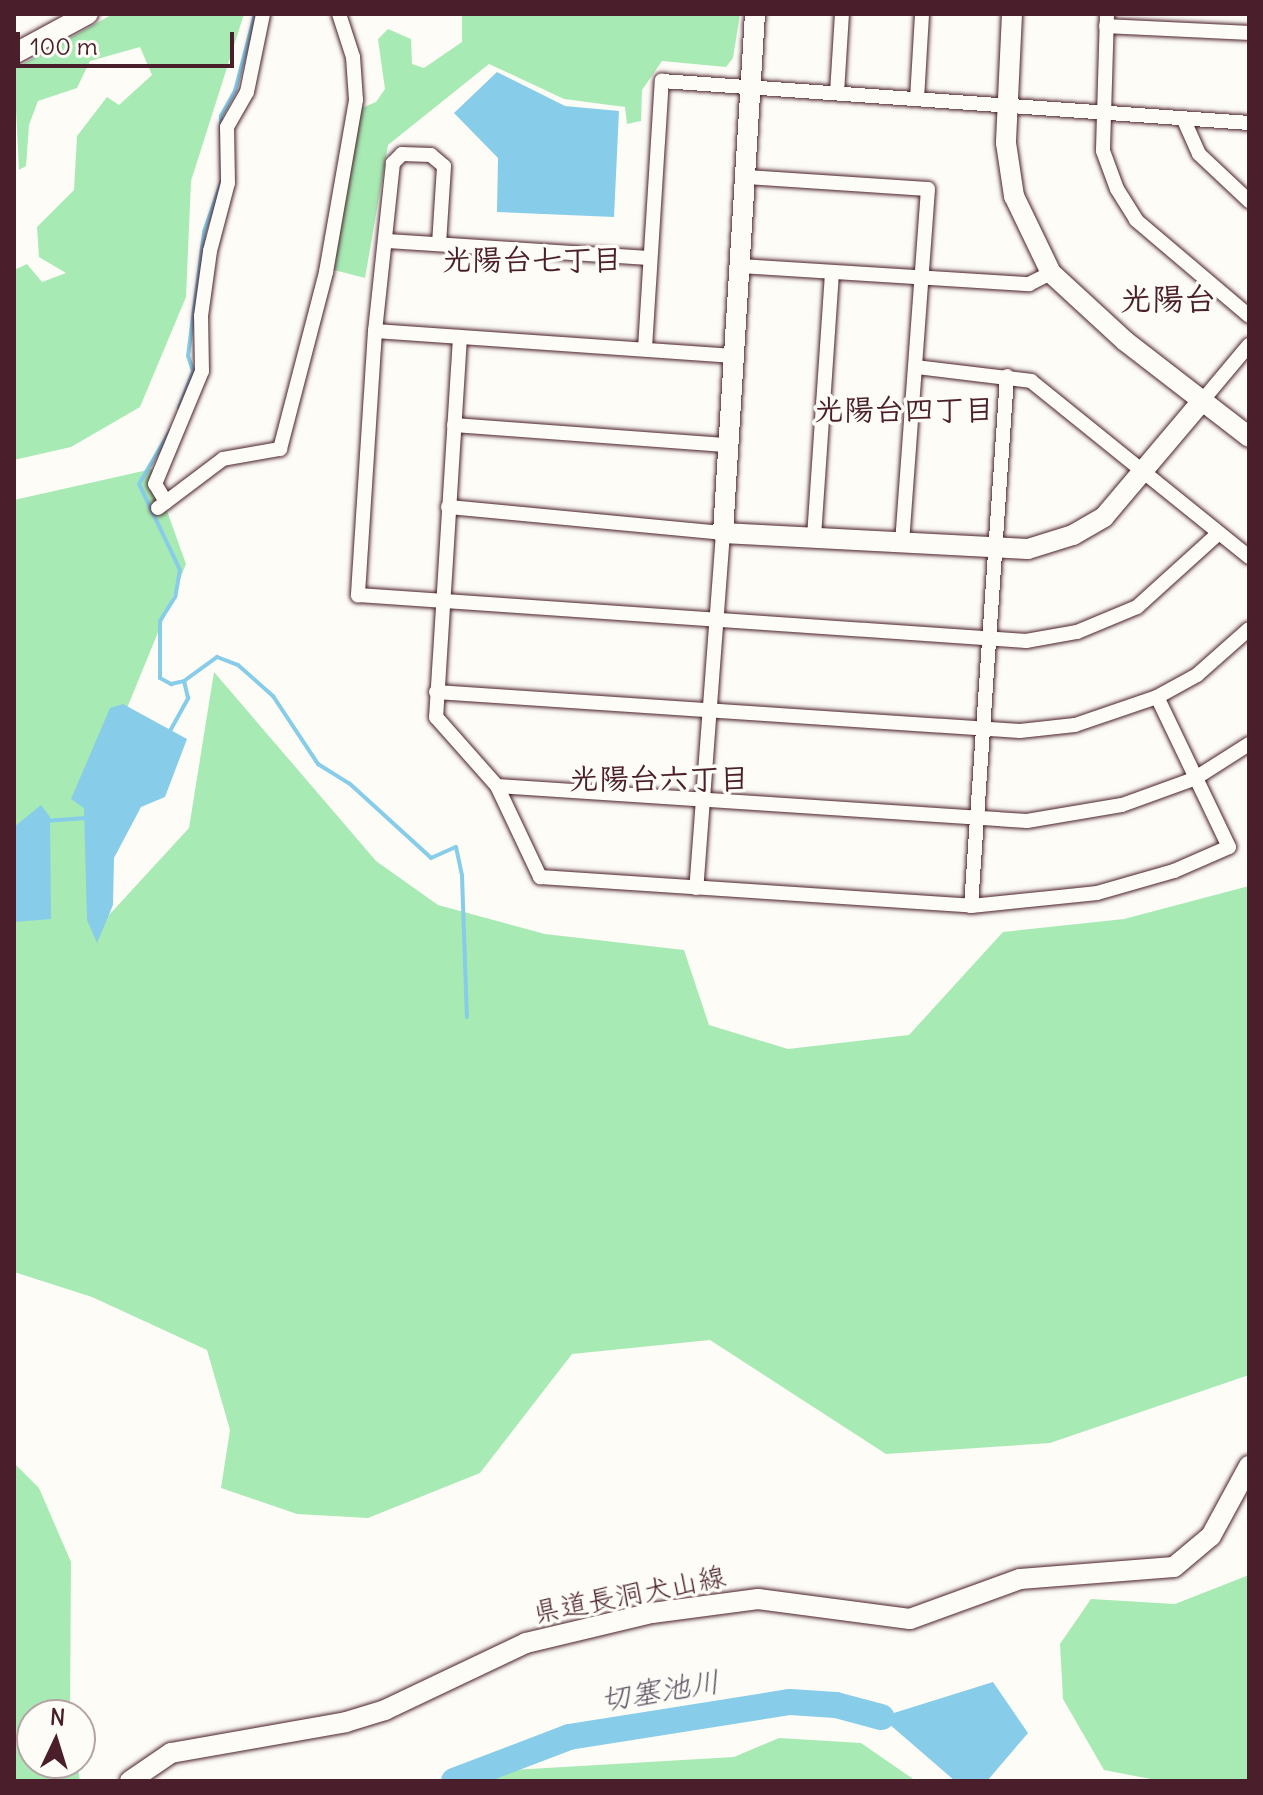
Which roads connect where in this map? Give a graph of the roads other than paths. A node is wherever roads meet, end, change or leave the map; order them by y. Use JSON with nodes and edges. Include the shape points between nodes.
{"nodes":[{"id":1,"x":88,"y":14,"type":"edge"},
{"id":2,"x":263,"y":14,"type":"edge"},
{"id":3,"x":339,"y":14,"type":"edge"},
{"id":4,"x":755,"y":14,"type":"edge"},
{"id":5,"x":842,"y":14,"type":"edge"},
{"id":6,"x":922,"y":14,"type":"edge"},
{"id":7,"x":1012,"y":14,"type":"edge"},
{"id":8,"x":1106,"y":20,"type":"edge"},
{"id":9,"x":1249,"y":33,"type":"edge"},
{"id":10,"x":14,"y":54,"type":"edge"},
{"id":11,"x":750,"y":87,"type":"junction"},
{"id":12,"x":837,"y":93,"type":"junction"},
{"id":13,"x":917,"y":99,"type":"junction"},
{"id":14,"x":1006,"y":105,"type":"junction"},
{"id":15,"x":1102,"y":114,"type":"junction"},
{"id":16,"x":1183,"y":118,"type":"junction"},
{"id":17,"x":1249,"y":123,"type":"edge"},
{"id":18,"x":746,"y":177,"type":"junction"},
{"id":19,"x":1249,"y":201,"type":"edge"},
{"id":20,"x":387,"y":241,"type":"junction"},
{"id":21,"x":439,"y":244,"type":"junction"},
{"id":22,"x":649,"y":258,"type":"junction"},
{"id":23,"x":740,"y":266,"type":"junction"},
{"id":24,"x":832,"y":273,"type":"junction"},
{"id":25,"x":1051,"y":273,"type":"junction"},
{"id":26,"x":921,"y":278,"type":"junction"},
{"id":27,"x":1249,"y":316,"type":"edge"},
{"id":28,"x":375,"y":331,"type":"junction"},
{"id":29,"x":460,"y":337,"type":"junction"},
{"id":30,"x":1249,"y":345,"type":"edge"},
{"id":31,"x":645,"y":348,"type":"junction"},
{"id":32,"x":734,"y":356,"type":"junction"},
{"id":33,"x":916,"y":367,"type":"junction"},
{"id":34,"x":1007,"y":376,"type":"junction"},
{"id":35,"x":1202,"y":401,"type":"junction"},
{"id":36,"x":454,"y":425,"type":"junction"},
{"id":37,"x":1249,"y":437,"type":"edge"},
{"id":38,"x":728,"y":445,"type":"junction"},
{"id":39,"x":1146,"y":472,"type":"junction"},
{"id":40,"x":448,"y":507,"type":"junction"},
{"id":41,"x":723,"y":533,"type":"junction"},
{"id":42,"x":1219,"y":533,"type":"junction"},
{"id":43,"x":814,"y":537,"type":"junction"},
{"id":44,"x":902,"y":543,"type":"junction"},
{"id":45,"x":995,"y":551,"type":"junction"},
{"id":46,"x":1249,"y":557,"type":"edge"},
{"id":47,"x":442,"y":601,"type":"junction"},
{"id":48,"x":717,"y":621,"type":"junction"},
{"id":49,"x":1249,"y":629,"type":"edge"},
{"id":50,"x":989,"y":642,"type":"junction"},
{"id":51,"x":436,"y":692,"type":"junction"},
{"id":52,"x":1157,"y":697,"type":"junction"},
{"id":53,"x":709,"y":711,"type":"junction"},
{"id":54,"x":982,"y":729,"type":"junction"},
{"id":55,"x":1249,"y":744,"type":"edge"},
{"id":56,"x":1194,"y":779,"type":"junction"},
{"id":57,"x":497,"y":786,"type":"junction"},
{"id":58,"x":703,"y":801,"type":"junction"},
{"id":59,"x":976,"y":819,"type":"junction"},
{"id":60,"x":696,"y":888,"type":"junction"},
{"id":61,"x":971,"y":906,"type":"junction"},
{"id":62,"x":1249,"y":1466,"type":"edge"},
{"id":63,"x":130,"y":1781,"type":"edge"}],
"edges":[{"from":1,"to":10,"type":"street"},
{"from":2,"to":3,"type":"street","via":[[247,92],[227,127],[228,183],[210,251],[201,316],[202,371],[155,484],[162,505],[223,459],[280,449],[326,272],[356,100],[353,57]]},
{"from":4,"to":11,"type":"street"},
{"from":5,"to":12,"type":"street"},
{"from":6,"to":13,"type":"street"},
{"from":7,"to":14,"type":"street"},
{"from":8,"to":9,"type":"street"},
{"from":8,"to":15,"type":"street"},
{"from":11,"to":12,"type":"street"},
{"from":11,"to":18,"type":"street"},
{"from":11,"to":22,"type":"street","via":[[662,81]]},
{"from":12,"to":13,"type":"street"},
{"from":13,"to":14,"type":"street"},
{"from":14,"to":15,"type":"street"},
{"from":14,"to":25,"type":"street","via":[[1014,196]]},
{"from":15,"to":16,"type":"street"},
{"from":15,"to":27,"type":"street","via":[[1103,151],[1136,220]]},
{"from":16,"to":17,"type":"street"},
{"from":16,"to":19,"type":"street","via":[[1199,154]]},
{"from":18,"to":23,"type":"street"},
{"from":18,"to":26,"type":"street","via":[[928,189]]},
{"from":20,"to":21,"type":"street"},
{"from":20,"to":21,"type":"street","via":[[393,163],[402,154],[431,155],[444,166]]},
{"from":20,"to":28,"type":"street"},
{"from":21,"to":22,"type":"street"},
{"from":22,"to":31,"type":"street"},
{"from":23,"to":24,"type":"street"},
{"from":23,"to":32,"type":"street"},
{"from":24,"to":26,"type":"street"},
{"from":24,"to":43,"type":"street"},
{"from":25,"to":26,"type":"street","via":[[1029,284]]},
{"from":25,"to":35,"type":"street","via":[[1125,341]]},
{"from":26,"to":33,"type":"street"},
{"from":28,"to":29,"type":"street"},
{"from":28,"to":47,"type":"street","via":[[358,595]]},
{"from":29,"to":31,"type":"street"},
{"from":29,"to":36,"type":"street"},
{"from":30,"to":35,"type":"street"},
{"from":31,"to":32,"type":"street"},
{"from":32,"to":38,"type":"street"},
{"from":33,"to":34,"type":"street"},
{"from":33,"to":44,"type":"street"},
{"from":34,"to":39,"type":"street","via":[[1031,381]]},
{"from":34,"to":45,"type":"street"},
{"from":35,"to":37,"type":"street"},
{"from":35,"to":39,"type":"street"},
{"from":36,"to":38,"type":"street"},
{"from":36,"to":40,"type":"street"},
{"from":38,"to":41,"type":"street"},
{"from":39,"to":42,"type":"street"},
{"from":39,"to":45,"type":"street","via":[[1104,517],[1073,535],[1028,549]]},
{"from":40,"to":41,"type":"street"},
{"from":40,"to":47,"type":"street"},
{"from":41,"to":43,"type":"street"},
{"from":41,"to":48,"type":"street"},
{"from":42,"to":46,"type":"street"},
{"from":42,"to":50,"type":"street","via":[[1174,579],[1103,623],[1026,641]]},
{"from":43,"to":44,"type":"street"},
{"from":44,"to":45,"type":"street"},
{"from":45,"to":50,"type":"street"},
{"from":47,"to":48,"type":"street"},
{"from":47,"to":51,"type":"street"},
{"from":48,"to":50,"type":"street"},
{"from":48,"to":53,"type":"street"},
{"from":49,"to":52,"type":"street","via":[[1197,675]]},
{"from":50,"to":54,"type":"street"},
{"from":51,"to":53,"type":"street"},
{"from":51,"to":57,"type":"street","via":[[436,717]]},
{"from":52,"to":54,"type":"street","via":[[1075,725]]},
{"from":52,"to":56,"type":"street"},
{"from":53,"to":54,"type":"street"},
{"from":53,"to":58,"type":"street"},
{"from":54,"to":59,"type":"street"},
{"from":55,"to":56,"type":"street"},
{"from":56,"to":59,"type":"street","via":[[1087,814],[1027,821]]},
{"from":56,"to":61,"type":"street","via":[[1229,847],[1174,871],[1097,893]]},
{"from":57,"to":58,"type":"street"},
{"from":57,"to":60,"type":"street","via":[[540,877]]},
{"from":58,"to":59,"type":"street"},
{"from":58,"to":60,"type":"street"},
{"from":59,"to":61,"type":"street"},
{"from":60,"to":61,"type":"street"},
{"from":62,"to":63,"type":"street","name":"県道長洞犬山線","via":[[1205,1544],[1174,1567],[1020,1579],[910,1619],[758,1599],[652,1613],[526,1643],[385,1710],[346,1722],[181,1750],[154,1761]]}]}
